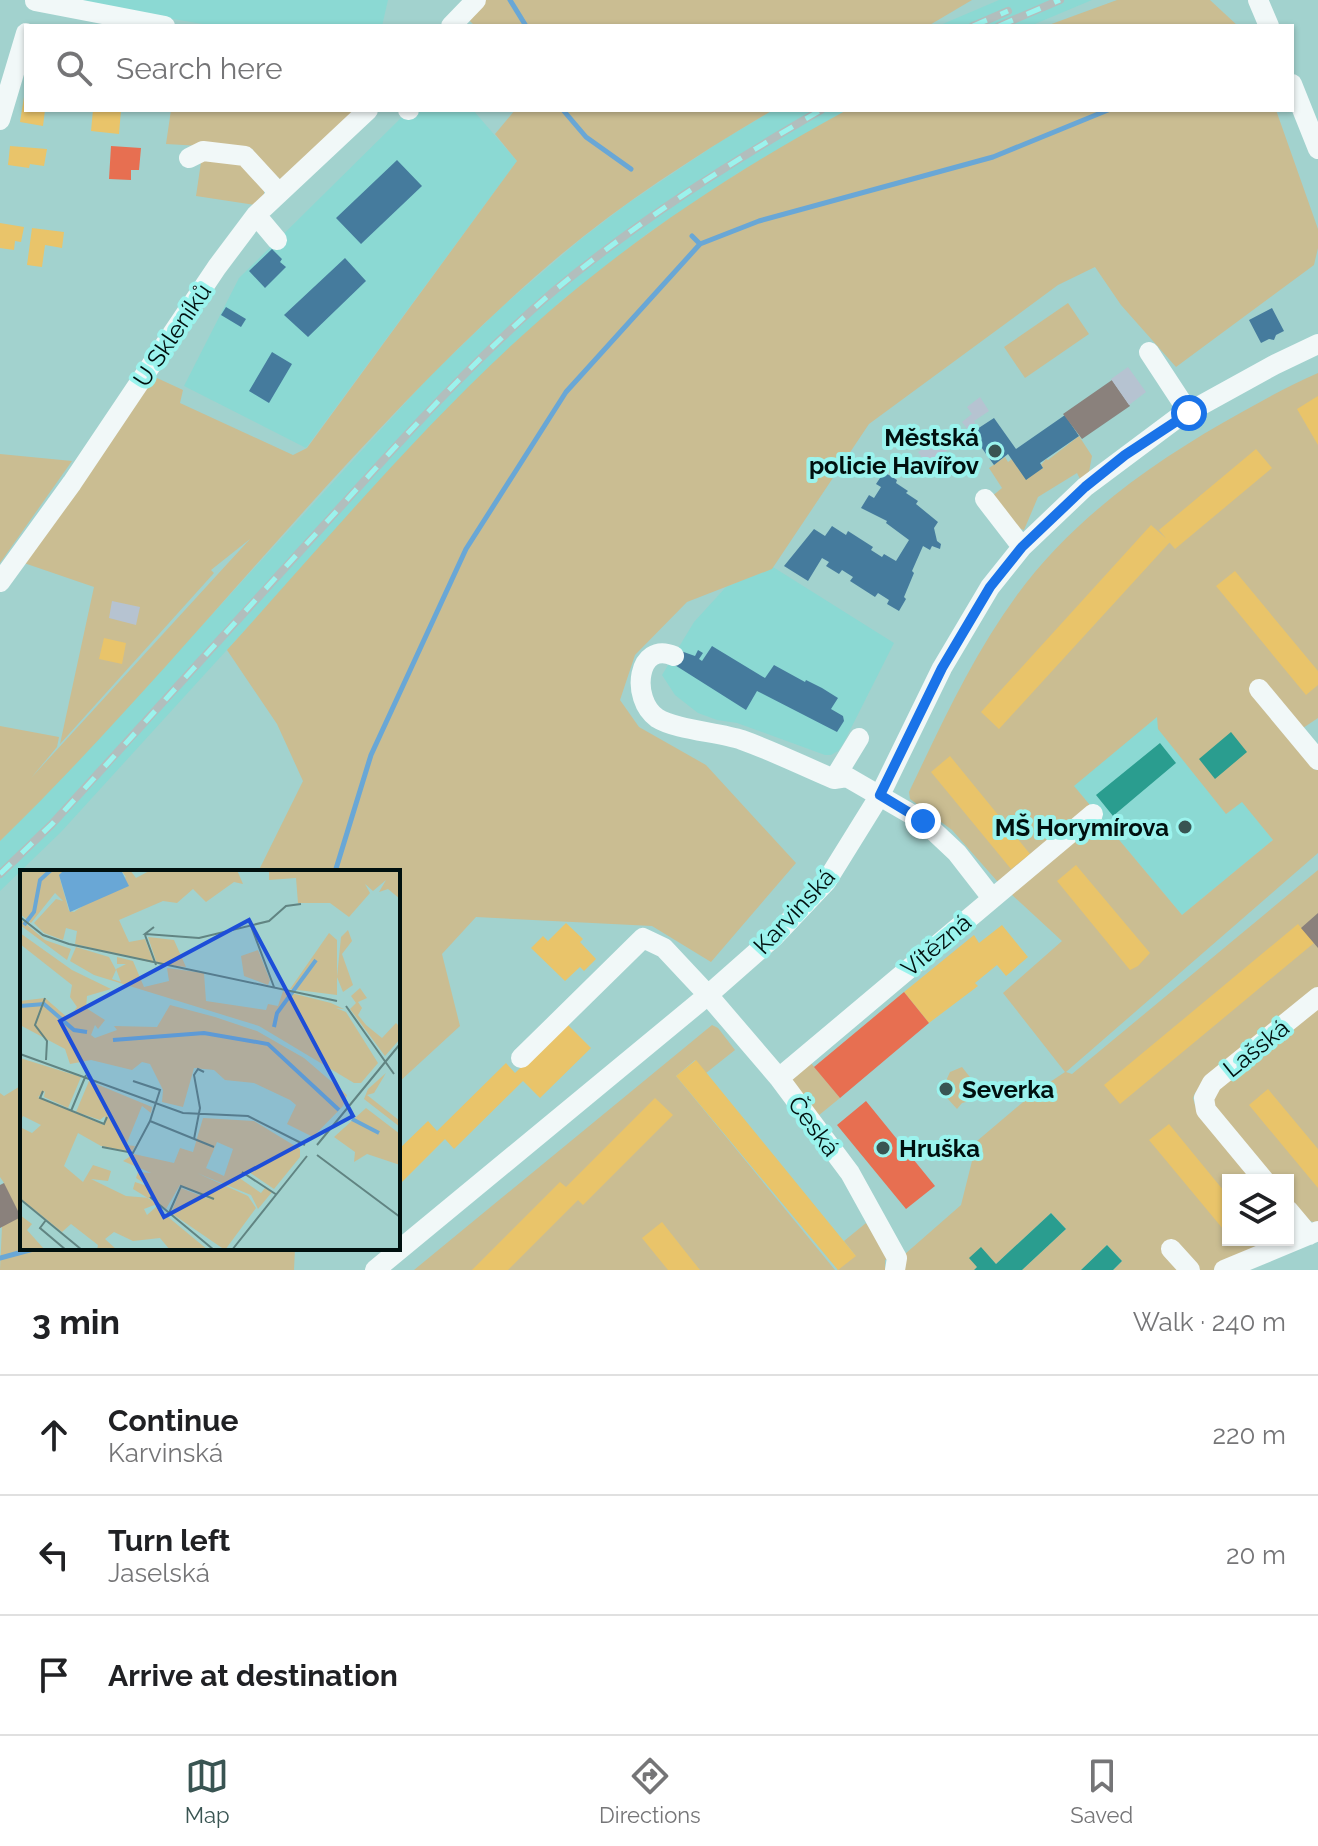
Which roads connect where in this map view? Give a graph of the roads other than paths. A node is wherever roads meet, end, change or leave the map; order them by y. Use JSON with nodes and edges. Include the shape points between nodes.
{"nodes":[{"id":1,"x":36,"y":0,"type":"edge"},
{"id":2,"x":476,"y":0,"type":"edge"},
{"id":3,"x":1258,"y":0,"type":"edge"},
{"id":4,"x":29,"y":24,"type":"edge"},
{"id":5,"x":155,"y":24,"type":"edge"},
{"id":6,"x":453,"y":24,"type":"edge"},
{"id":7,"x":1268,"y":24,"type":"edge"},
{"id":8,"x":24,"y":40,"type":"edge"},
{"id":9,"x":1294,"y":89,"type":"edge"},
{"id":10,"x":366,"y":112,"type":"edge"},
{"id":11,"x":0,"y":120,"type":"edge"},
{"id":12,"x":1318,"y":149,"type":"edge"},
{"id":13,"x":189,"y":158,"type":"dead end"},
{"id":14,"x":279,"y":193,"type":"junction"},
{"id":15,"x":256,"y":215,"type":"junction"},
{"id":16,"x":277,"y":240,"type":"dead end"},
{"id":17,"x":1318,"y":344,"type":"edge"},
{"id":18,"x":1149,"y":352,"type":"dead end"},
{"id":19,"x":1189,"y":413,"type":"junction"},
{"id":20,"x":985,"y":499,"type":"dead end"},
{"id":21,"x":1022,"y":547,"type":"junction"},
{"id":22,"x":0,"y":582,"type":"edge"},
{"id":23,"x":674,"y":656,"type":"dead end"},
{"id":24,"x":1259,"y":689,"type":"dead end"},
{"id":25,"x":1318,"y":726,"type":"edge"},
{"id":26,"x":859,"y":738,"type":"dead end"},
{"id":27,"x":1300,"y":738,"type":"junction"},
{"id":28,"x":1318,"y":760,"type":"edge"},
{"id":29,"x":834,"y":779,"type":"junction"},
{"id":30,"x":880,"y":795,"type":"junction"},
{"id":31,"x":1093,"y":814,"type":"dead end"},
{"id":32,"x":992,"y":898,"type":"junction"},
{"id":33,"x":708,"y":995,"type":"junction"},
{"id":34,"x":1318,"y":997,"type":"edge"},
{"id":35,"x":521,"y":1058,"type":"dead end"},
{"id":36,"x":779,"y":1078,"type":"junction"},
{"id":37,"x":1259,"y":1174,"type":"edge"},
{"id":38,"x":1294,"y":1216,"type":"edge"},
{"id":39,"x":1313,"y":1233,"type":"edge"},
{"id":40,"x":400,"y":1249,"type":"edge"},
{"id":41,"x":1171,"y":1249,"type":"dead end"},
{"id":42,"x":399,"y":1250,"type":"edge"},
{"id":43,"x":375,"y":1270,"type":"edge"},
{"id":44,"x":895,"y":1270,"type":"edge"},
{"id":45,"x":1190,"y":1270,"type":"edge"},
{"id":46,"x":1224,"y":1270,"type":"edge"}],
"edges":[{"from":1,"to":4,"type":"street"},
{"from":1,"to":5,"type":"street"},
{"from":2,"to":6,"type":"street"},
{"from":3,"to":7,"type":"street"},
{"from":8,"to":11,"type":"street"},
{"from":9,"to":12,"type":"street"},
{"from":10,"to":14,"type":"street","name":"U Skleníků"},
{"from":13,"to":14,"type":"street","via":[[203,151],[245,156]]},
{"from":14,"to":15,"type":"street","name":"U Skleníků"},
{"from":15,"to":16,"type":"street"},
{"from":15,"to":22,"type":"street","name":"U Skleníků"},
{"from":17,"to":19,"type":"street","name":"Karvinská"},
{"from":18,"to":19,"type":"street"},
{"from":19,"to":21,"type":"street","name":"Karvinská","via":[[1085,487]]},
{"from":20,"to":21,"type":"street"},
{"from":21,"to":30,"type":"street","name":"Karvinská","via":[[990,587],[942,668]]},
{"from":23,"to":29,"type":"street","via":[[655,654],[639,681],[642,701],[658,718],[740,739]]},
{"from":24,"to":27,"type":"street"},
{"from":25,"to":27,"type":"street"},
{"from":26,"to":29,"type":"street"},
{"from":27,"to":28,"type":"street"},
{"from":29,"to":30,"type":"street","via":[[847,777]]},
{"from":30,"to":32,"type":"street","via":[[940,835]]},
{"from":30,"to":33,"type":"street","name":"Karvinská","via":[[826,882]]},
{"from":31,"to":32,"type":"street","name":"Vítězná"},
{"from":32,"to":36,"type":"street","name":"Vítězná"},
{"from":33,"to":35,"type":"street","name":"Česká","via":[[664,948],[643,938]]},
{"from":33,"to":36,"type":"street","name":"Česká"},
{"from":33,"to":40,"type":"street","name":"Karvinská"},
{"from":34,"to":37,"type":"street","name":"Lašská","via":[[1212,1083],[1204,1098],[1206,1110]]},
{"from":36,"to":44,"type":"street","name":"Česká","via":[[850,1173],[897,1258]]},
{"from":38,"to":39,"type":"street"},
{"from":39,"to":46,"type":"street"},
{"from":41,"to":45,"type":"street"},
{"from":42,"to":43,"type":"street","name":"Karvinská"}]}
